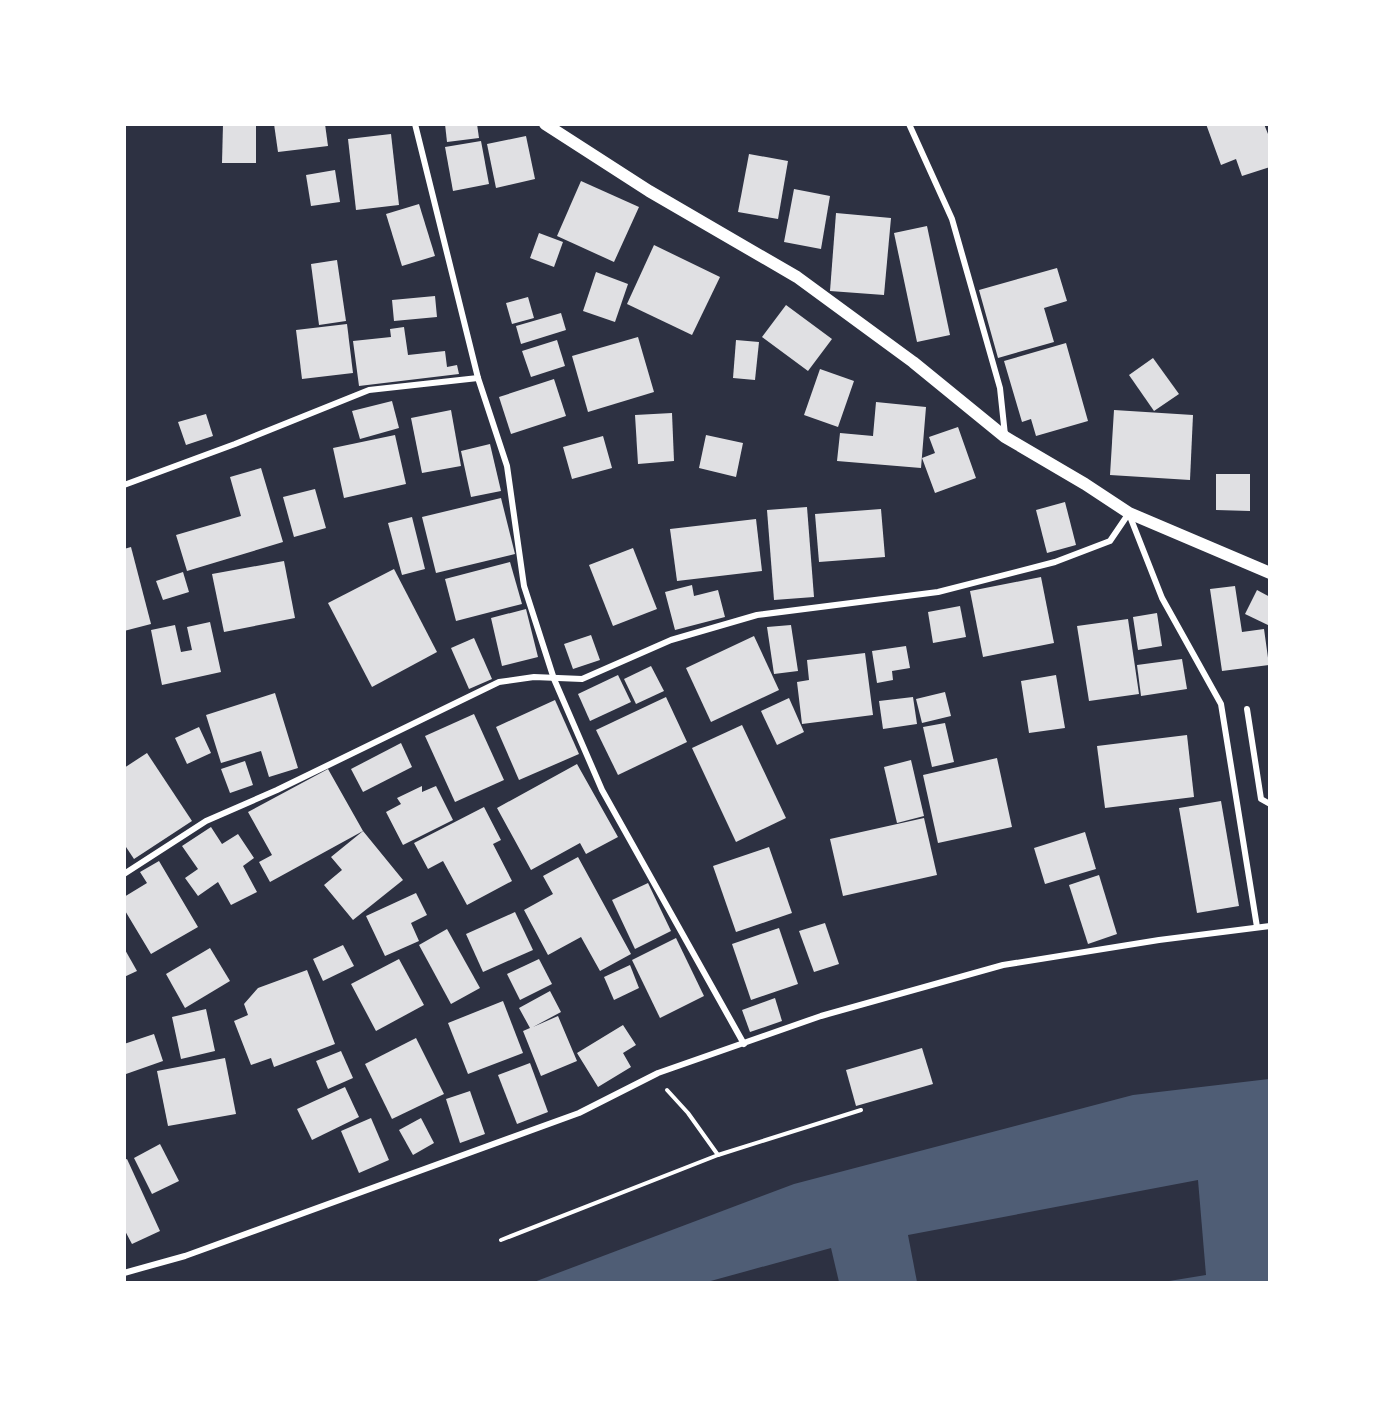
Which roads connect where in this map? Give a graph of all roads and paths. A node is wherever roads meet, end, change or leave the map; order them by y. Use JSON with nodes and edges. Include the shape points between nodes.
{"nodes":[{"id":1,"x":415,"y":124,"type":"edge"},
{"id":2,"x":545,"y":124,"type":"edge"},
{"id":3,"x":909,"y":124,"type":"edge"},
{"id":4,"x":478,"y":378,"type":"junction"},
{"id":5,"x":1005,"y":438,"type":"junction"},
{"id":6,"x":124,"y":485,"type":"edge"},
{"id":7,"x":1129,"y":513,"type":"junction"},
{"id":8,"x":1269,"y":573,"type":"edge"},
{"id":9,"x":554,"y":679,"type":"junction"},
{"id":10,"x":1247,"y":709,"type":"dead end"},
{"id":11,"x":1269,"y":804,"type":"edge"},
{"id":12,"x":124,"y":874,"type":"edge"},
{"id":13,"x":1269,"y":926,"type":"edge"},
{"id":14,"x":1257,"y":927,"type":"junction"},
{"id":15,"x":744,"y":1044,"type":"junction"},
{"id":16,"x":648,"y":1078,"type":"junction"},
{"id":17,"x":861,"y":1110,"type":"dead end"},
{"id":18,"x":718,"y":1155,"type":"junction"},
{"id":19,"x":501,"y":1240,"type":"dead end"},
{"id":20,"x":124,"y":1273,"type":"edge"}],
"edges":[{"from":1,"to":4,"type":"street"},
{"from":2,"to":5,"type":"main road","via":[[797,277],[913,362]]},
{"from":3,"to":5,"type":"street","via":[[952,219],[1000,388]]},
{"from":4,"to":6,"type":"street","via":[[369,390]]},
{"from":4,"to":9,"type":"street","via":[[507,466],[524,586]]},
{"from":5,"to":7,"type":"main road"},
{"from":7,"to":8,"type":"main road"},
{"from":7,"to":9,"type":"street","via":[[1110,541],[1055,562],[938,592],[757,615],[671,640],[582,679]]},
{"from":7,"to":14,"type":"street","via":[[1162,598],[1221,704]]},
{"from":9,"to":12,"type":"street","via":[[534,677],[499,682],[206,821]]},
{"from":9,"to":15,"type":"street","via":[[602,790]]},
{"from":10,"to":11,"type":"street","via":[[1261,799]]},
{"from":13,"to":14,"type":"street"},
{"from":14,"to":15,"type":"street","via":[[1004,965],[821,1016]]},
{"from":15,"to":16,"type":"street"},
{"from":16,"to":18,"type":"path","via":[[670,1092]]},
{"from":16,"to":20,"type":"street","via":[[579,1113],[186,1256]]},
{"from":17,"to":18,"type":"path"},
{"from":18,"to":19,"type":"path"}]}
